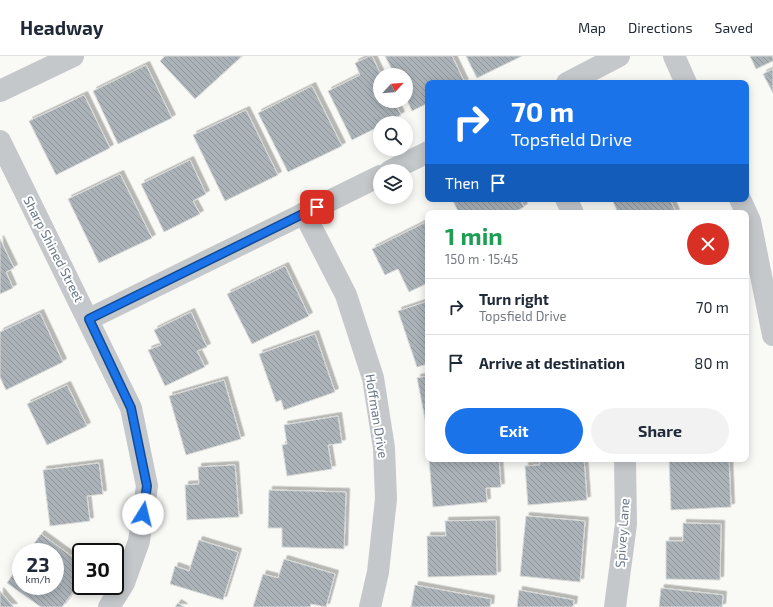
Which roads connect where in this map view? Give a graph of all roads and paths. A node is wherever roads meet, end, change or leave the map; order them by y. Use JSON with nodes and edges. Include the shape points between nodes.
{"nodes":[{"id":1,"x":73,"y":56,"type":"edge"},
{"id":2,"x":618,"y":56,"type":"edge"},
{"id":3,"x":674,"y":56,"type":"edge"},
{"id":4,"x":573,"y":80,"type":"edge"},
{"id":5,"x":685,"y":80,"type":"edge"},
{"id":6,"x":0,"y":91,"type":"edge"},
{"id":7,"x":0,"y":141,"type":"edge"},
{"id":8,"x":425,"y":154,"type":"edge"},
{"id":9,"x":404,"y":164,"type":"edge"},
{"id":10,"x":373,"y":179,"type":"edge"},
{"id":11,"x":304,"y":213,"type":"junction"},
{"id":12,"x":749,"y":219,"type":"edge"},
{"id":13,"x":89,"y":319,"type":"junction"},
{"id":14,"x":773,"y":335,"type":"edge"},
{"id":15,"x":625,"y":462,"type":"edge"},
{"id":16,"x":109,"y":607,"type":"edge"},
{"id":17,"x":370,"y":607,"type":"edge"},
{"id":18,"x":615,"y":607,"type":"edge"}],
"edges":[{"from":1,"to":6,"type":"street"},
{"from":2,"to":4,"type":"street"},
{"from":3,"to":5,"type":"street"},
{"from":7,"to":13,"type":"street","name":"Sharp Shined Street"},
{"from":8,"to":9,"type":"street"},
{"from":10,"to":11,"type":"street"},
{"from":11,"to":13,"type":"street"},
{"from":11,"to":17,"type":"street","name":"Hoffman Drive","via":[[346,295],[373,378],[384,448],[386,499],[378,572]]},
{"from":12,"to":14,"type":"street"},
{"from":13,"to":16,"type":"street","name":"Sharp Shined Street","via":[[131,408],[147,486],[139,541],[124,583]]},
{"from":15,"to":18,"type":"street","name":"Spivey Lane","via":[[626,524]]}]}
